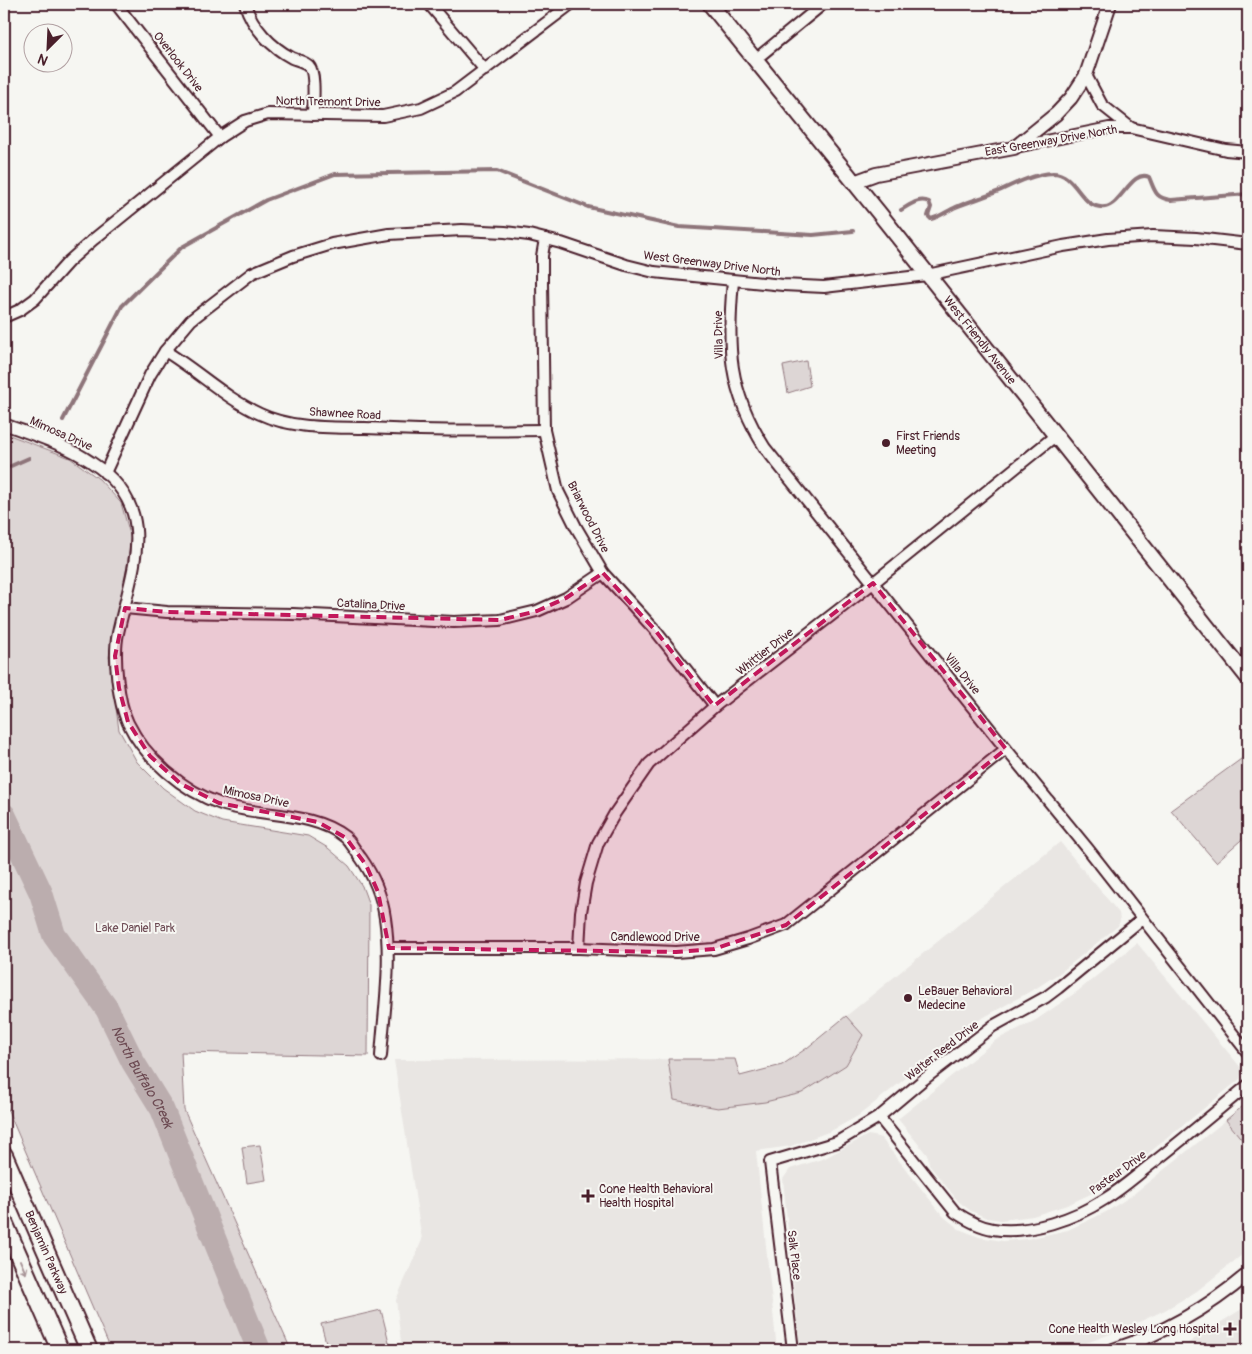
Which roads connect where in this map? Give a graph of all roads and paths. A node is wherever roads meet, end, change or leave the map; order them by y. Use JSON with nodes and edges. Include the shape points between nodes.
{"nodes":[{"id":1,"x":116,"y":4,"type":"edge"},
{"id":2,"x":245,"y":4,"type":"edge"},
{"id":3,"x":429,"y":4,"type":"edge"},
{"id":4,"x":571,"y":4,"type":"edge"},
{"id":5,"x":710,"y":4,"type":"edge"},
{"id":6,"x":823,"y":4,"type":"edge"},
{"id":7,"x":1110,"y":4,"type":"edge"},
{"id":8,"x":756,"y":59,"type":"junction"},
{"id":9,"x":485,"y":70,"type":"junction"},
{"id":10,"x":1086,"y":75,"type":"junction"},
{"id":11,"x":313,"y":115,"type":"junction"},
{"id":12,"x":1130,"y":128,"type":"junction"},
{"id":13,"x":220,"y":137,"type":"junction"},
{"id":14,"x":1014,"y":148,"type":"junction"},
{"id":15,"x":1248,"y":152,"type":"edge"},
{"id":16,"x":854,"y":182,"type":"junction"},
{"id":17,"x":545,"y":239,"type":"junction"},
{"id":18,"x":1248,"y":244,"type":"edge"},
{"id":19,"x":927,"y":275,"type":"junction"},
{"id":20,"x":733,"y":281,"type":"junction"},
{"id":21,"x":4,"y":317,"type":"edge"},
{"id":22,"x":165,"y":351,"type":"junction"},
{"id":23,"x":4,"y":424,"type":"edge"},
{"id":24,"x":544,"y":430,"type":"junction"},
{"id":25,"x":1055,"y":436,"type":"junction"},
{"id":26,"x":105,"y":472,"type":"junction"},
{"id":27,"x":603,"y":572,"type":"junction"},
{"id":28,"x":873,"y":583,"type":"junction"},
{"id":29,"x":125,"y":608,"type":"junction"},
{"id":30,"x":1248,"y":678,"type":"edge"},
{"id":31,"x":715,"y":706,"type":"junction"},
{"id":32,"x":1006,"y":750,"type":"junction"},
{"id":33,"x":1142,"y":919,"type":"junction"},
{"id":34,"x":389,"y":948,"type":"junction"},
{"id":35,"x":579,"y":948,"type":"junction"},
{"id":36,"x":1248,"y":1053,"type":"edge"},
{"id":37,"x":381,"y":1056,"type":"dead end"},
{"id":38,"x":1248,"y":1085,"type":"edge"},
{"id":39,"x":879,"y":1117,"type":"junction"},
{"id":40,"x":4,"y":1156,"type":"edge"},
{"id":41,"x":770,"y":1162,"type":"joint"},
{"id":42,"x":4,"y":1222,"type":"edge"},
{"id":43,"x":1248,"y":1274,"type":"edge"},
{"id":44,"x":60,"y":1350,"type":"edge"},
{"id":45,"x":89,"y":1350,"type":"edge"},
{"id":46,"x":793,"y":1350,"type":"edge"},
{"id":47,"x":1113,"y":1350,"type":"edge"}],
"edges":[{"from":1,"to":13,"type":"street","name":"Overlook Drive"},
{"from":2,"to":11,"type":"street","via":[[265,37],[281,52],[309,65],[313,73]]},
{"from":3,"to":9,"type":"street"},
{"from":4,"to":9,"type":"street","name":"North Tremont Drive"},
{"from":5,"to":8,"type":"main road","name":"West Friendly Avenue"},
{"from":6,"to":8,"type":"street"},
{"from":7,"to":10,"type":"street"},
{"from":8,"to":16,"type":"main road","name":"West Friendly Avenue"},
{"from":9,"to":11,"type":"street","name":"North Tremont Drive","via":[[455,92],[421,108],[383,116]]},
{"from":10,"to":12,"type":"street","via":[[1102,105]]},
{"from":10,"to":14,"type":"street","via":[[1056,114]]},
{"from":11,"to":13,"type":"street","name":"North Tremont Drive","via":[[268,114],[244,121]]},
{"from":12,"to":14,"type":"street","name":"East Greenway Drive North","via":[[1109,128]]},
{"from":12,"to":15,"type":"street","name":"East Greenway Drive North"},
{"from":13,"to":21,"type":"street","name":"North Tremont Drive","via":[[69,261],[35,299]]},
{"from":14,"to":16,"type":"street","name":"East Greenway Drive North","via":[[876,174]]},
{"from":16,"to":19,"type":"main road","name":"West Friendly Avenue"},
{"from":17,"to":20,"type":"street","name":"West Greenway Drive North","via":[[654,272]]},
{"from":17,"to":22,"type":"street","name":"West Greenway Drive North","via":[[505,232],[462,230],[389,234],[332,244],[252,273],[191,320]]},
{"from":17,"to":24,"type":"street","name":"Briarwood Drive","via":[[542,274]]},
{"from":18,"to":19,"type":"street","name":"West Greenway Drive North","via":[[1153,236],[1108,239]]},
{"from":19,"to":20,"type":"street","name":"West Greenway Drive North","via":[[824,287]]},
{"from":19,"to":25,"type":"main road","name":"West Friendly Avenue"},
{"from":20,"to":28,"type":"street","name":"Villa Drive","via":[[731,356],[745,412],[772,458]]},
{"from":22,"to":24,"type":"street","name":"Shawnee Road","via":[[234,400],[262,415],[286,422],[444,432]]},
{"from":22,"to":26,"type":"street","name":"West Greenway Drive North"},
{"from":23,"to":26,"type":"street","name":"Mimosa Drive","via":[[58,444]]},
{"from":24,"to":27,"type":"street","name":"Briarwood Drive","via":[[558,491]]},
{"from":25,"to":28,"type":"street","name":"Whittier Drive"},
{"from":25,"to":30,"type":"main road","name":"West Friendly Avenue"},
{"from":26,"to":29,"type":"street","name":"Mimosa Drive","via":[[129,502],[136,522],[137,551]]},
{"from":27,"to":29,"type":"street","name":"Catalina Drive","via":[[566,598],[537,612],[500,620],[454,622]]},
{"from":27,"to":31,"type":"street","name":"Briarwood Drive","via":[[655,630]]},
{"from":28,"to":31,"type":"street","name":"Whittier Drive"},
{"from":28,"to":32,"type":"street","name":"Villa Drive"},
{"from":29,"to":34,"type":"street","name":"Mimosa Drive","via":[[115,656],[119,688],[128,722],[150,756],[181,784],[219,803],[318,822],[346,838],[366,865],[378,892]]},
{"from":31,"to":35,"type":"street","name":"Whittier Drive","via":[[649,764],[614,813],[598,843],[586,883]]},
{"from":32,"to":33,"type":"street","name":"Villa Drive"},
{"from":32,"to":35,"type":"street","name":"Candlewood Drive","via":[[786,924],[714,949],[676,952]]},
{"from":33,"to":36,"type":"street","name":"Villa Drive"},
{"from":33,"to":39,"type":"street","name":"Walter Reed Drive","via":[[1058,988],[993,1026]]},
{"from":34,"to":35,"type":"street","name":"Candlewood Drive"},
{"from":34,"to":37,"type":"street","name":"Mimosa Drive"},
{"from":38,"to":39,"type":"street","name":"Pasteur Drive","via":[[1104,1200],[1054,1223],[1007,1230],[980,1226],[955,1212]]},
{"from":39,"to":41,"type":"street","name":"Walter Reed Drive","via":[[837,1142]]},
{"from":40,"to":45,"type":"main road","name":"Benjamin Parkway"},
{"from":41,"to":46,"type":"street","name":"Salk Place"},
{"from":42,"to":44,"type":"main road","one_way":true},
{"from":43,"to":47,"type":"street","via":[[1227,1292],[1169,1327]]}]}
